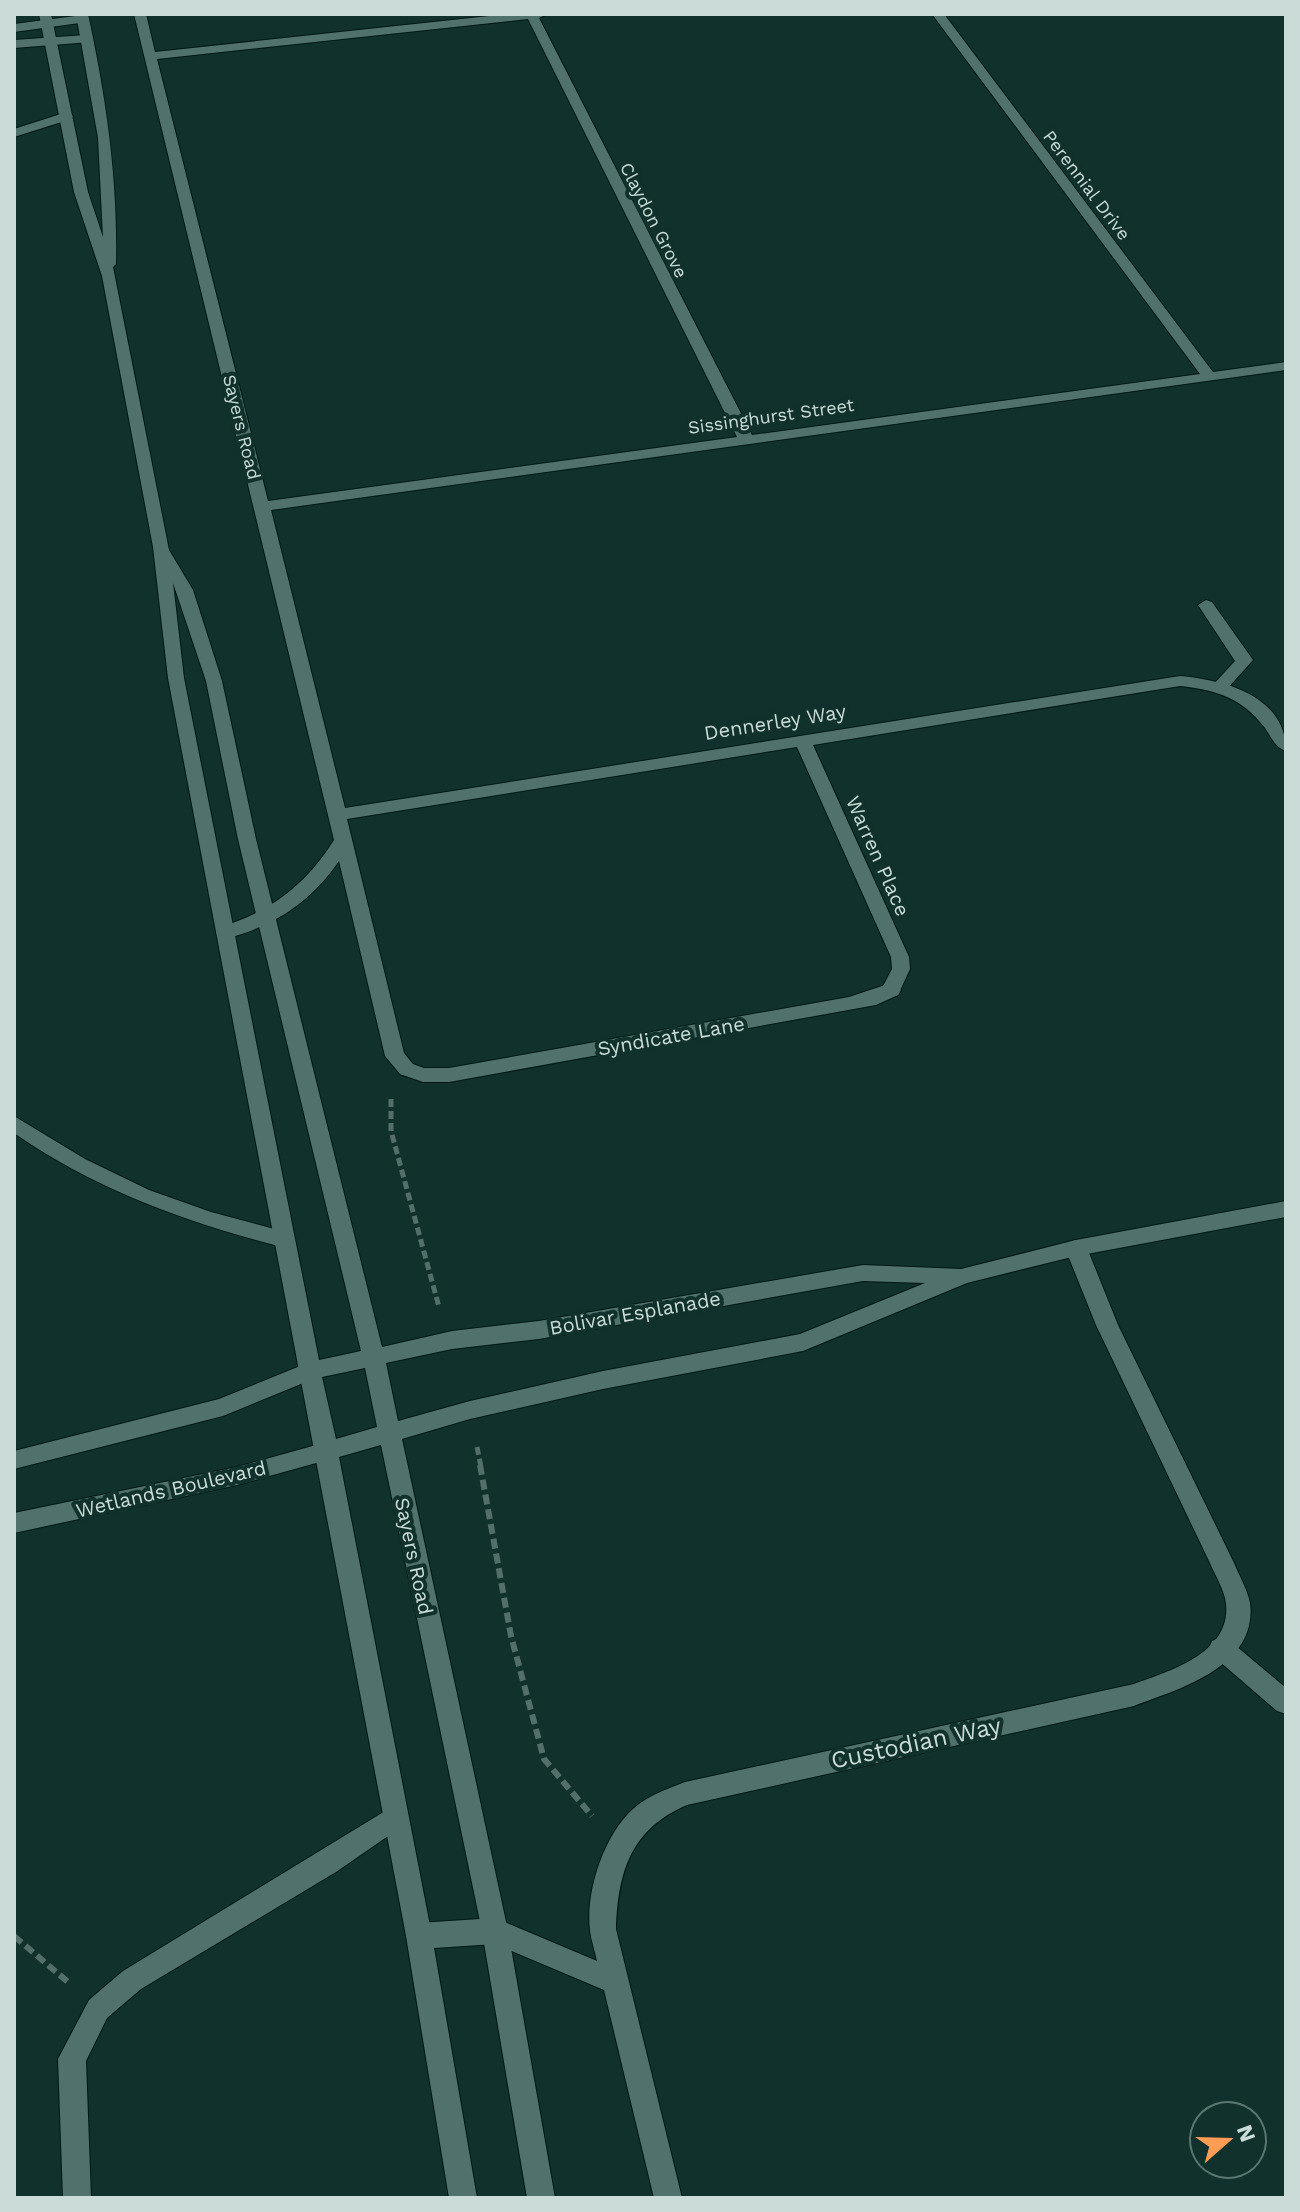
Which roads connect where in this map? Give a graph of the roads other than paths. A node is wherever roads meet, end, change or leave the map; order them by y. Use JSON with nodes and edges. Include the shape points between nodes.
{"nodes":[{"id":1,"x":140,"y":14,"type":"edge"},
{"id":2,"x":541,"y":14,"type":"edge"},
{"id":3,"x":938,"y":14,"type":"edge"},
{"id":4,"x":532,"y":15,"type":"edge"},
{"id":5,"x":82,"y":16,"type":"edge"},
{"id":6,"x":46,"y":19,"type":"edge"},
{"id":7,"x":14,"y":28,"type":"edge"},
{"id":8,"x":86,"y":39,"type":"junction"},
{"id":9,"x":52,"y":41,"type":"junction"},
{"id":10,"x":14,"y":44,"type":"edge"},
{"id":11,"x":150,"y":56,"type":"junction"},
{"id":12,"x":67,"y":116,"type":"junction"},
{"id":13,"x":14,"y":133,"type":"edge"},
{"id":14,"x":109,"y":276,"type":"junction"},
{"id":15,"x":1286,"y":366,"type":"edge"},
{"id":16,"x":1209,"y":376,"type":"junction"},
{"id":17,"x":746,"y":439,"type":"junction"},
{"id":18,"x":262,"y":507,"type":"junction"},
{"id":19,"x":161,"y":547,"type":"junction"},
{"id":20,"x":1206,"y":605,"type":"dead end"},
{"id":21,"x":1220,"y":686,"type":"junction"},
{"id":22,"x":802,"y":740,"type":"junction"},
{"id":23,"x":1286,"y":746,"type":"edge"},
{"id":24,"x":337,"y":815,"type":"junction"},
{"id":25,"x":343,"y":841,"type":"junction"},
{"id":26,"x":266,"y":918,"type":"junction"},
{"id":27,"x":225,"y":933,"type":"junction"},
{"id":28,"x":891,"y":990,"type":"joint"},
{"id":29,"x":449,"y":1075,"type":"joint"},
{"id":30,"x":14,"y":1123,"type":"edge"},
{"id":31,"x":1286,"y":1209,"type":"edge"},
{"id":32,"x":282,"y":1239,"type":"junction"},
{"id":33,"x":1076,"y":1248,"type":"junction"},
{"id":34,"x":963,"y":1276,"type":"junction"},
{"id":35,"x":373,"y":1355,"type":"junction"},
{"id":36,"x":310,"y":1371,"type":"junction"},
{"id":37,"x":388,"y":1433,"type":"junction"},
{"id":38,"x":327,"y":1451,"type":"junction"},
{"id":39,"x":14,"y":1460,"type":"edge"},
{"id":40,"x":14,"y":1523,"type":"edge"},
{"id":41,"x":1221,"y":1648,"type":"junction"},
{"id":42,"x":1286,"y":1703,"type":"edge"},
{"id":43,"x":395,"y":1817,"type":"junction"},
{"id":44,"x":495,"y":1931,"type":"junction"},
{"id":45,"x":419,"y":1936,"type":"junction"},
{"id":46,"x":615,"y":1981,"type":"junction"},
{"id":47,"x":77,"y":2198,"type":"edge"},
{"id":48,"x":463,"y":2198,"type":"edge"},
{"id":49,"x":541,"y":2198,"type":"edge"},
{"id":50,"x":668,"y":2198,"type":"edge"}],
"edges":[{"from":1,"to":11,"type":"street","name":"Sayers Road"},
{"from":2,"to":4,"type":"street"},
{"from":3,"to":16,"type":"street","name":"Perennial Drive"},
{"from":4,"to":11,"type":"street"},
{"from":4,"to":17,"type":"street","name":"Claydon Grove"},
{"from":5,"to":6,"type":"street"},
{"from":5,"to":8,"type":"street","name":"Sayers Road"},
{"from":6,"to":7,"type":"street"},
{"from":6,"to":9,"type":"street","name":"Sayers Road"},
{"from":8,"to":9,"type":"street"},
{"from":8,"to":14,"type":"street","name":"Sayers Road","via":[[111,208]]},
{"from":9,"to":10,"type":"street"},
{"from":9,"to":12,"type":"street","name":"Sayers Road"},
{"from":11,"to":18,"type":"street","name":"Sayers Road"},
{"from":12,"to":13,"type":"street"},
{"from":12,"to":14,"type":"street","name":"Sayers Road","via":[[81,192]]},
{"from":14,"to":19,"type":"street","name":"Sayers Road"},
{"from":15,"to":16,"type":"street","name":"Sissinghurst Street"},
{"from":16,"to":17,"type":"street","name":"Sissinghurst Street"},
{"from":17,"to":18,"type":"street","name":"Sissinghurst Street"},
{"from":18,"to":24,"type":"street","name":"Sayers Road"},
{"from":19,"to":26,"type":"street","name":"Sayers Road","via":[[185,590],[214,681]]},
{"from":19,"to":27,"type":"street","name":"Sayers Road","via":[[176,678]]},
{"from":20,"to":21,"type":"street","via":[[1245,660]]},
{"from":21,"to":22,"type":"street","name":"Dennerley Way","via":[[1180,681]]},
{"from":21,"to":23,"type":"street","name":"Dennerley Way","via":[[1260,707]]},
{"from":22,"to":24,"type":"street","name":"Dennerley Way"},
{"from":22,"to":28,"type":"street","name":"Warren Place","via":[[900,957],[901,969]]},
{"from":24,"to":25,"type":"street","name":"Sayers Road"},
{"from":25,"to":26,"type":"street","via":[[314,885]]},
{"from":25,"to":29,"type":"street","name":"Sayers Road","via":[[395,1056],[407,1069],[423,1075]]},
{"from":26,"to":27,"type":"street"},
{"from":26,"to":35,"type":"street","name":"Sayers Road"},
{"from":27,"to":32,"type":"street","name":"Sayers Road"},
{"from":28,"to":29,"type":"street","name":"Syndicate Lane","via":[[849,1004]]},
{"from":30,"to":32,"type":"street","via":[[57,1154],[133,1194]]},
{"from":31,"to":33,"type":"street","name":"Bolivar Esplanade"},
{"from":32,"to":36,"type":"street","name":"Sayers Road"},
{"from":33,"to":34,"type":"street","name":"Bolivar Esplanade"},
{"from":33,"to":41,"type":"street","name":"Custodian Way","via":[[1238,1603],[1235,1631]]},
{"from":34,"to":35,"type":"street","name":"Bolivar Esplanade","via":[[863,1273]]},
{"from":34,"to":37,"type":"street","name":"Bolivar Esplanade","via":[[803,1342],[603,1380]]},
{"from":35,"to":36,"type":"street","name":"Bolivar Esplanade"},
{"from":35,"to":37,"type":"street","name":"Sayers Road"},
{"from":36,"to":38,"type":"street","name":"Sayers Road"},
{"from":36,"to":39,"type":"street","via":[[223,1407]]},
{"from":37,"to":38,"type":"street","name":"Bolivar Esplanade"},
{"from":37,"to":44,"type":"street","name":"Sayers Road"},
{"from":38,"to":40,"type":"street","name":"Wetlands Boulevard","via":[[237,1476]]},
{"from":38,"to":43,"type":"street","name":"Sayers Road"},
{"from":41,"to":42,"type":"street"},
{"from":41,"to":46,"type":"street","name":"Custodian Way","via":[[1184,1679],[1134,1695],[685,1794],[646,1813],[610,1868],[603,1929]]},
{"from":43,"to":45,"type":"street","name":"Sayers Road"},
{"from":43,"to":47,"type":"street","via":[[132,1980],[98,2009],[72,2059]]},
{"from":44,"to":45,"type":"street"},
{"from":44,"to":46,"type":"street"},
{"from":44,"to":49,"type":"street","name":"Sayers Road"},
{"from":45,"to":48,"type":"street","name":"Sayers Road"},
{"from":46,"to":50,"type":"street"}]}
